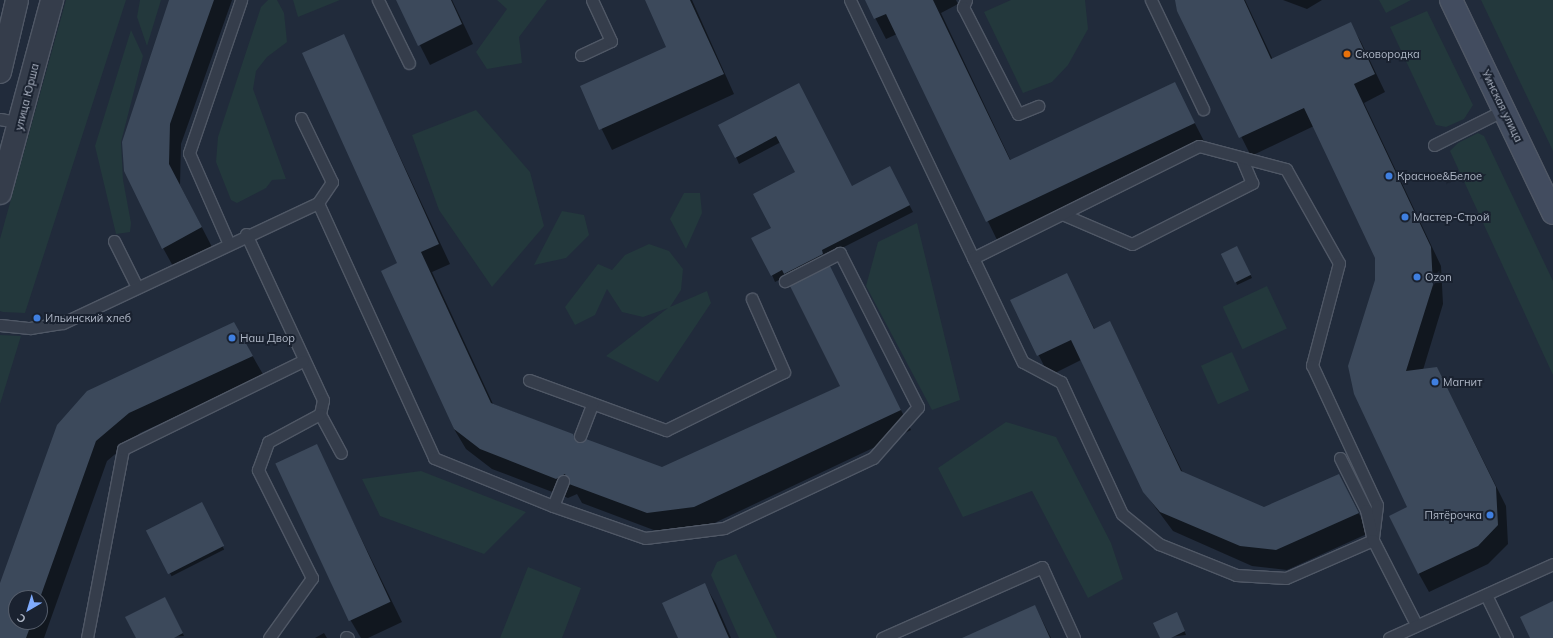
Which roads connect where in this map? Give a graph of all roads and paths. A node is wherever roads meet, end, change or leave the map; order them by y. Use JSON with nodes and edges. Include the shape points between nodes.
{"nodes":[{"id":1,"x":17,"y":0,"type":"edge"},
{"id":2,"x":52,"y":0,"type":"edge"},
{"id":3,"x":241,"y":0,"type":"edge"},
{"id":4,"x":378,"y":0,"type":"edge"},
{"id":5,"x":592,"y":0,"type":"edge"},
{"id":6,"x":850,"y":0,"type":"edge"},
{"id":7,"x":966,"y":0,"type":"edge"},
{"id":8,"x":1151,"y":0,"type":"edge"},
{"id":9,"x":1451,"y":0,"type":"edge"},
{"id":10,"x":581,"y":55,"type":"dead end"},
{"id":11,"x":409,"y":63,"type":"dead end"},
{"id":12,"x":0,"y":72,"type":"edge"},
{"id":13,"x":1038,"y":106,"type":"dead end"},
{"id":14,"x":1203,"y":109,"type":"dead end"},
{"id":15,"x":1504,"y":110,"type":"junction"},
{"id":16,"x":301,"y":118,"type":"dead end"},
{"id":17,"x":10,"y":121,"type":"edge"},
{"id":18,"x":1434,"y":145,"type":"dead end"},
{"id":19,"x":1241,"y":157,"type":"junction"},
{"id":20,"x":0,"y":193,"type":"edge"},
{"id":21,"x":318,"y":203,"type":"junction"},
{"id":22,"x":1553,"y":213,"type":"edge"},
{"id":23,"x":1062,"y":214,"type":"junction"},
{"id":24,"x":246,"y":234,"type":"junction"},
{"id":25,"x":114,"y":241,"type":"dead end"},
{"id":26,"x":229,"y":244,"type":"junction"},
{"id":27,"x":973,"y":258,"type":"junction"},
{"id":28,"x":785,"y":281,"type":"dead end"},
{"id":29,"x":137,"y":286,"type":"junction"},
{"id":30,"x":752,"y":299,"type":"dead end"},
{"id":31,"x":0,"y":325,"type":"edge"},
{"id":32,"x":303,"y":361,"type":"junction"},
{"id":33,"x":529,"y":380,"type":"dead end"},
{"id":34,"x":592,"y":404,"type":"junction"},
{"id":35,"x":320,"y":414,"type":"junction"},
{"id":36,"x":580,"y":436,"type":"dead end"},
{"id":37,"x":341,"y":453,"type":"dead end"},
{"id":38,"x":1340,"y":458,"type":"dead end"},
{"id":39,"x":563,"y":481,"type":"dead end"},
{"id":40,"x":554,"y":506,"type":"junction"},
{"id":41,"x":1373,"y":540,"type":"junction"},
{"id":42,"x":1553,"y":564,"type":"edge"},
{"id":43,"x":1486,"y":595,"type":"junction"},
{"id":44,"x":1416,"y":624,"type":"junction"},
{"id":45,"x":87,"y":638,"type":"edge"},
{"id":46,"x":269,"y":638,"type":"edge"},
{"id":47,"x":882,"y":638,"type":"edge"},
{"id":48,"x":1074,"y":638,"type":"edge"},
{"id":49,"x":1388,"y":638,"type":"edge"},
{"id":50,"x":1507,"y":638,"type":"edge"}],
"edges":[{"from":1,"to":12,"type":"street"},
{"from":2,"to":17,"type":"street","name":"улица Юрша"},
{"from":3,"to":26,"type":"lane","via":[[189,153]]},
{"from":4,"to":11,"type":"lane"},
{"from":5,"to":10,"type":"lane","via":[[611,41]]},
{"from":6,"to":27,"type":"lane"},
{"from":7,"to":13,"type":"lane","via":[[963,7],[1018,114]]},
{"from":8,"to":14,"type":"lane"},
{"from":9,"to":15,"type":"main road","name":"Уинская улица"},
{"from":15,"to":18,"type":"lane"},
{"from":15,"to":22,"type":"main road","name":"Уинская улица"},
{"from":16,"to":21,"type":"lane","via":[[332,182]]},
{"from":17,"to":20,"type":"street","name":"улица Юрша"},
{"from":19,"to":23,"type":"lane","via":[[1199,146]]},
{"from":19,"to":23,"type":"lane","via":[[1252,183],[1132,244]]},
{"from":19,"to":41,"type":"lane","via":[[1286,169],[1339,263],[1312,365],[1377,505]]},
{"from":21,"to":24,"type":"lane"},
{"from":21,"to":40,"type":"lane","via":[[434,458]]},
{"from":23,"to":27,"type":"lane"},
{"from":24,"to":26,"type":"lane"},
{"from":24,"to":32,"type":"lane"},
{"from":25,"to":29,"type":"lane"},
{"from":26,"to":29,"type":"lane"},
{"from":27,"to":41,"type":"lane","via":[[1023,362],[1061,382],[1122,514],[1159,544],[1236,575],[1286,578]]},
{"from":28,"to":40,"type":"lane","via":[[840,253],[918,407],[873,458],[724,528],[645,538]]},
{"from":29,"to":31,"type":"lane","via":[[63,323],[30,328]]},
{"from":30,"to":34,"type":"lane","via":[[784,372],[666,430]]},
{"from":32,"to":35,"type":"lane","via":[[323,400]]},
{"from":32,"to":45,"type":"lane","via":[[123,449]]},
{"from":33,"to":34,"type":"lane"},
{"from":34,"to":36,"type":"lane"},
{"from":35,"to":37,"type":"lane"},
{"from":35,"to":46,"type":"lane","via":[[268,442],[258,470],[312,578]]},
{"from":38,"to":41,"type":"lane","via":[[1366,510]]},
{"from":39,"to":40,"type":"lane"},
{"from":41,"to":44,"type":"lane"},
{"from":42,"to":43,"type":"lane"},
{"from":43,"to":44,"type":"lane"},
{"from":43,"to":50,"type":"lane"},
{"from":44,"to":49,"type":"lane"},
{"from":47,"to":48,"type":"lane","via":[[1042,567]]}]}
